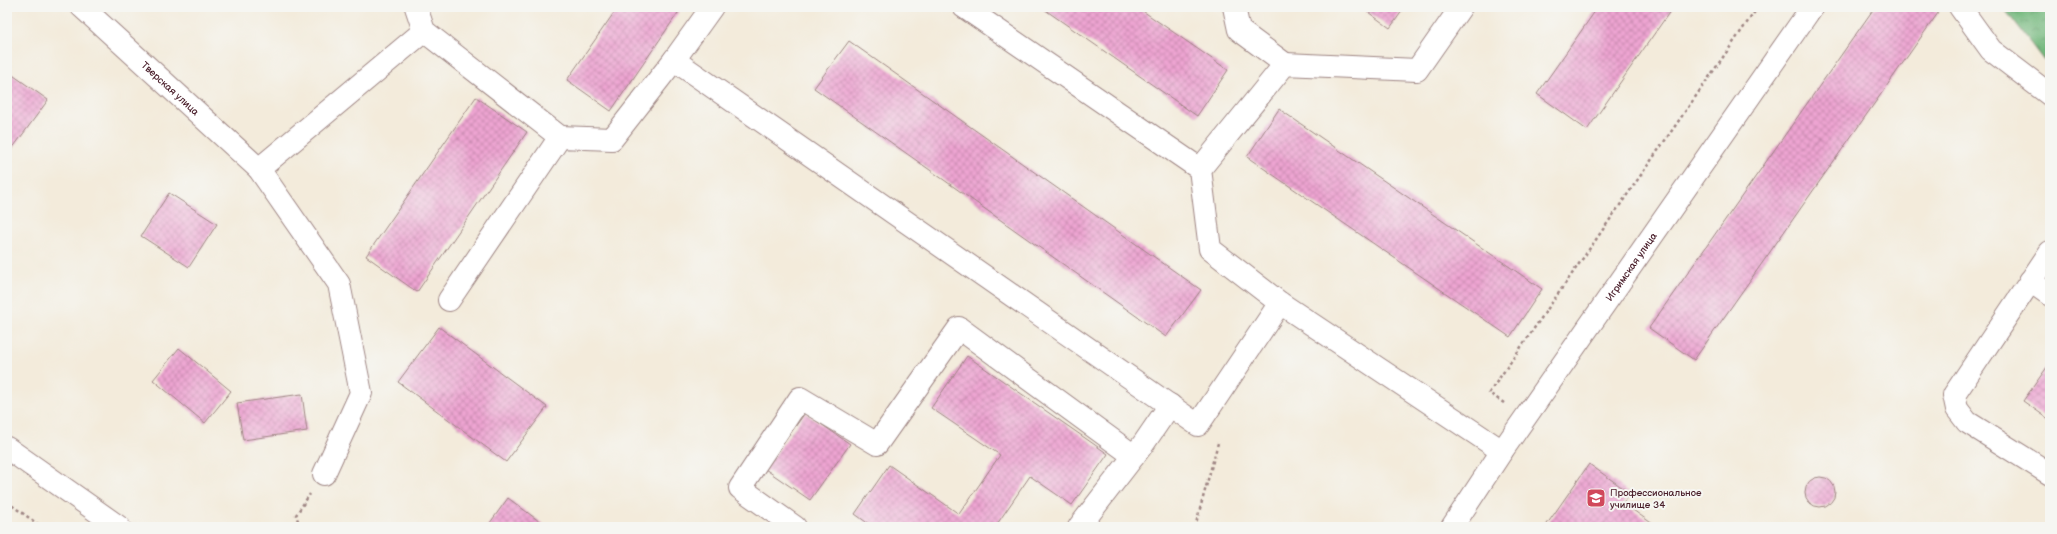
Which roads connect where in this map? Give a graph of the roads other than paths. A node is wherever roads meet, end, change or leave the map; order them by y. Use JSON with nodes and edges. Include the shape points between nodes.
{"nodes":[{"id":1,"x":82,"y":7,"type":"edge"},
{"id":2,"x":416,"y":7,"type":"edge"},
{"id":3,"x":712,"y":7,"type":"edge"},
{"id":4,"x":964,"y":7,"type":"edge"},
{"id":5,"x":1234,"y":7,"type":"edge"},
{"id":6,"x":1461,"y":7,"type":"edge"},
{"id":7,"x":1812,"y":7,"type":"edge"},
{"id":8,"x":1960,"y":7,"type":"edge"},
{"id":9,"x":424,"y":32,"type":"junction"},
{"id":10,"x":674,"y":60,"type":"junction"},
{"id":11,"x":1285,"y":64,"type":"junction"},
{"id":12,"x":2050,"y":95,"type":"edge"},
{"id":13,"x":560,"y":137,"type":"junction"},
{"id":14,"x":259,"y":169,"type":"junction"},
{"id":15,"x":1200,"y":169,"type":"junction"},
{"id":16,"x":2050,"y":252,"type":"edge"},
{"id":17,"x":2030,"y":281,"type":"junction"},
{"id":18,"x":2050,"y":295,"type":"edge"},
{"id":19,"x":449,"y":300,"type":"dead end"},
{"id":20,"x":1280,"y":303,"type":"junction"},
{"id":21,"x":1170,"y":405,"type":"junction"},
{"id":22,"x":7,"y":448,"type":"edge"},
{"id":23,"x":1502,"y":451,"type":"junction"},
{"id":24,"x":1134,"y":456,"type":"junction"},
{"id":25,"x":324,"y":474,"type":"road end"},
{"id":26,"x":2050,"y":474,"type":"edge"},
{"id":27,"x":119,"y":527,"type":"edge"},
{"id":28,"x":795,"y":527,"type":"edge"},
{"id":29,"x":1080,"y":527,"type":"edge"},
{"id":30,"x":1452,"y":527,"type":"edge"}],
"edges":[{"from":1,"to":14,"type":"street","name":"Тверская улица"},
{"from":2,"to":9,"type":"street"},
{"from":3,"to":10,"type":"street"},
{"from":4,"to":15,"type":"street"},
{"from":5,"to":11,"type":"street","via":[[1239,30]]},
{"from":6,"to":11,"type":"street","via":[[1417,70]]},
{"from":7,"to":23,"type":"street","name":"Игримская улица"},
{"from":8,"to":12,"type":"street","via":[[1991,50]]},
{"from":9,"to":13,"type":"street"},
{"from":9,"to":14,"type":"street"},
{"from":10,"to":13,"type":"street","via":[[612,139]]},
{"from":10,"to":21,"type":"street"},
{"from":11,"to":15,"type":"street"},
{"from":13,"to":19,"type":"street"},
{"from":14,"to":25,"type":"street","name":"Тверская улица","via":[[339,284],[361,393]]},
{"from":15,"to":20,"type":"street","via":[[1210,249]]},
{"from":16,"to":17,"type":"street"},
{"from":17,"to":18,"type":"street"},
{"from":17,"to":26,"type":"street","via":[[1954,395],[1956,409],[1967,422]]},
{"from":20,"to":21,"type":"street","via":[[1198,425]]},
{"from":20,"to":23,"type":"street"},
{"from":21,"to":24,"type":"street"},
{"from":22,"to":27,"type":"street"},
{"from":23,"to":30,"type":"street","name":"Игримская улица"},
{"from":24,"to":28,"type":"street","via":[[959,328],[877,444],[800,398],[740,488]]},
{"from":24,"to":29,"type":"street"}]}
